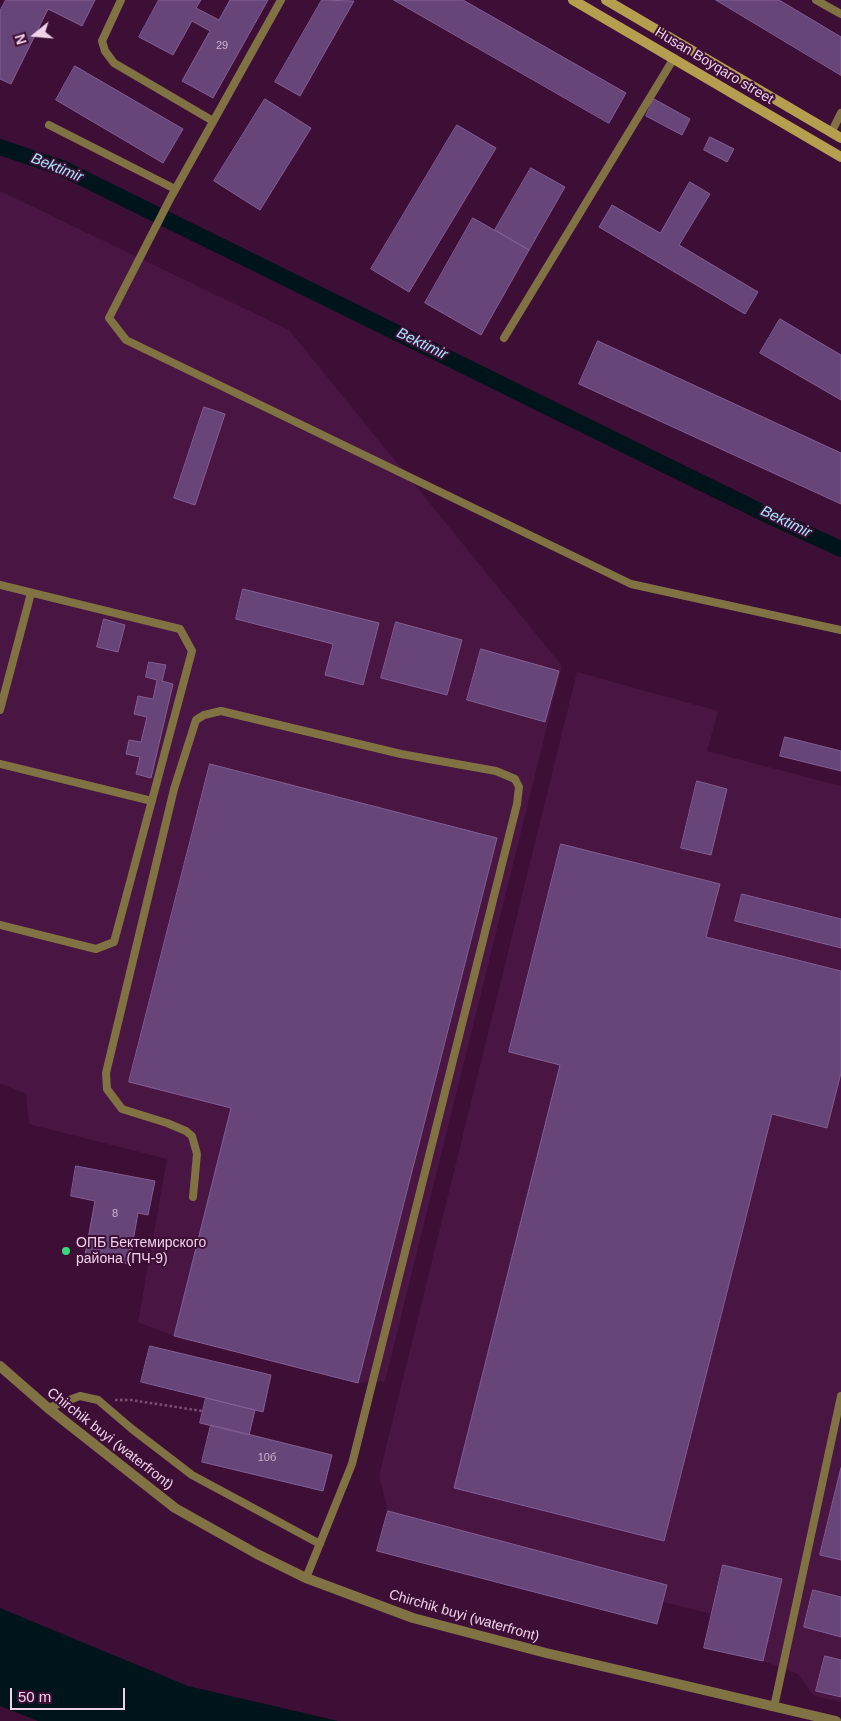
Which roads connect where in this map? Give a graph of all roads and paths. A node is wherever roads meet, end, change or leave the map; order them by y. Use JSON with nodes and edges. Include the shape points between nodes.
{"nodes":[{"id":1,"x":121,"y":0,"type":"edge"},
{"id":2,"x":281,"y":0,"type":"edge"},
{"id":3,"x":573,"y":0,"type":"edge"},
{"id":4,"x":606,"y":0,"type":"edge"},
{"id":5,"x":816,"y":0,"type":"edge"},
{"id":6,"x":841,"y":14,"type":"edge"},
{"id":7,"x":674,"y":58,"type":"junction"},
{"id":8,"x":841,"y":113,"type":"edge"},
{"id":9,"x":213,"y":121,"type":"junction"},
{"id":10,"x":49,"y":124,"type":"dead end"},
{"id":11,"x":831,"y":133,"type":"junction"},
{"id":12,"x":841,"y":138,"type":"edge"},
{"id":13,"x":822,"y":147,"type":"junction"},
{"id":14,"x":841,"y":157,"type":"edge"},
{"id":15,"x":173,"y":193,"type":"junction"},
{"id":16,"x":504,"y":338,"type":"dead end"},
{"id":17,"x":0,"y":585,"type":"edge"},
{"id":18,"x":31,"y":593,"type":"junction"},
{"id":19,"x":841,"y":630,"type":"edge"},
{"id":20,"x":0,"y":710,"type":"edge"},
{"id":21,"x":0,"y":764,"type":"edge"},
{"id":22,"x":152,"y":801,"type":"junction"},
{"id":23,"x":0,"y":924,"type":"edge"},
{"id":24,"x":193,"y":1197,"type":"dead end"},
{"id":25,"x":0,"y":1366,"type":"edge"},
{"id":26,"x":841,"y":1396,"type":"edge"},
{"id":27,"x":98,"y":1400,"type":"junction"},
{"id":28,"x":48,"y":1408,"type":"junction"},
{"id":29,"x":202,"y":1411,"type":"dead end"},
{"id":30,"x":320,"y":1544,"type":"junction"},
{"id":31,"x":306,"y":1578,"type":"junction"},
{"id":32,"x":774,"y":1707,"type":"junction"},
{"id":33,"x":836,"y":1721,"type":"edge"}],
"edges":[{"from":1,"to":9,"type":"lane","via":[[102,41],[114,63]]},
{"from":2,"to":9,"type":"lane"},
{"from":3,"to":7,"type":"main road","name":"Husan Boyqaro street"},
{"from":4,"to":11,"type":"main road","name":"Husan Boyqaro street"},
{"from":5,"to":6,"type":"lane"},
{"from":7,"to":13,"type":"main road","name":"Husan Boyqaro street"},
{"from":7,"to":16,"type":"lane"},
{"from":8,"to":11,"type":"lane"},
{"from":9,"to":15,"type":"lane"},
{"from":10,"to":15,"type":"lane"},
{"from":11,"to":12,"type":"main road","name":"Husan Boyqaro street"},
{"from":11,"to":13,"type":"main road"},
{"from":13,"to":14,"type":"main road","name":"Husan Boyqaro street"},
{"from":15,"to":19,"type":"lane","via":[[109,318],[126,340],[631,584]]},
{"from":17,"to":18,"type":"lane"},
{"from":18,"to":20,"type":"lane"},
{"from":18,"to":22,"type":"lane","via":[[180,630],[192,652]]},
{"from":21,"to":22,"type":"lane"},
{"from":22,"to":23,"type":"lane","via":[[114,942],[96,949]]},
{"from":24,"to":30,"type":"lane","via":[[197,1154],[192,1136],[167,1123],[122,1109],[106,1088],[106,1073],[174,789],[196,720],[204,714],[221,711],[401,754],[496,771],[515,779],[519,788],[517,804],[352,1464]]},
{"from":25,"to":28,"type":"street","name":"Chirchik buyi (waterfront)"},
{"from":26,"to":32,"type":"lane"},
{"from":27,"to":28,"type":"lane","via":[[80,1396]]},
{"from":27,"to":29,"type":"path","via":[[131,1400]]},
{"from":27,"to":30,"type":"lane","via":[[192,1475]]},
{"from":28,"to":31,"type":"street","name":"Chirchik buyi (waterfront)","via":[[175,1508]]},
{"from":30,"to":31,"type":"lane"},
{"from":31,"to":32,"type":"street","name":"Chirchik buyi (waterfront)","via":[[413,1618]]},
{"from":32,"to":33,"type":"street","name":"Chirchik buyi (waterfront)"}]}
